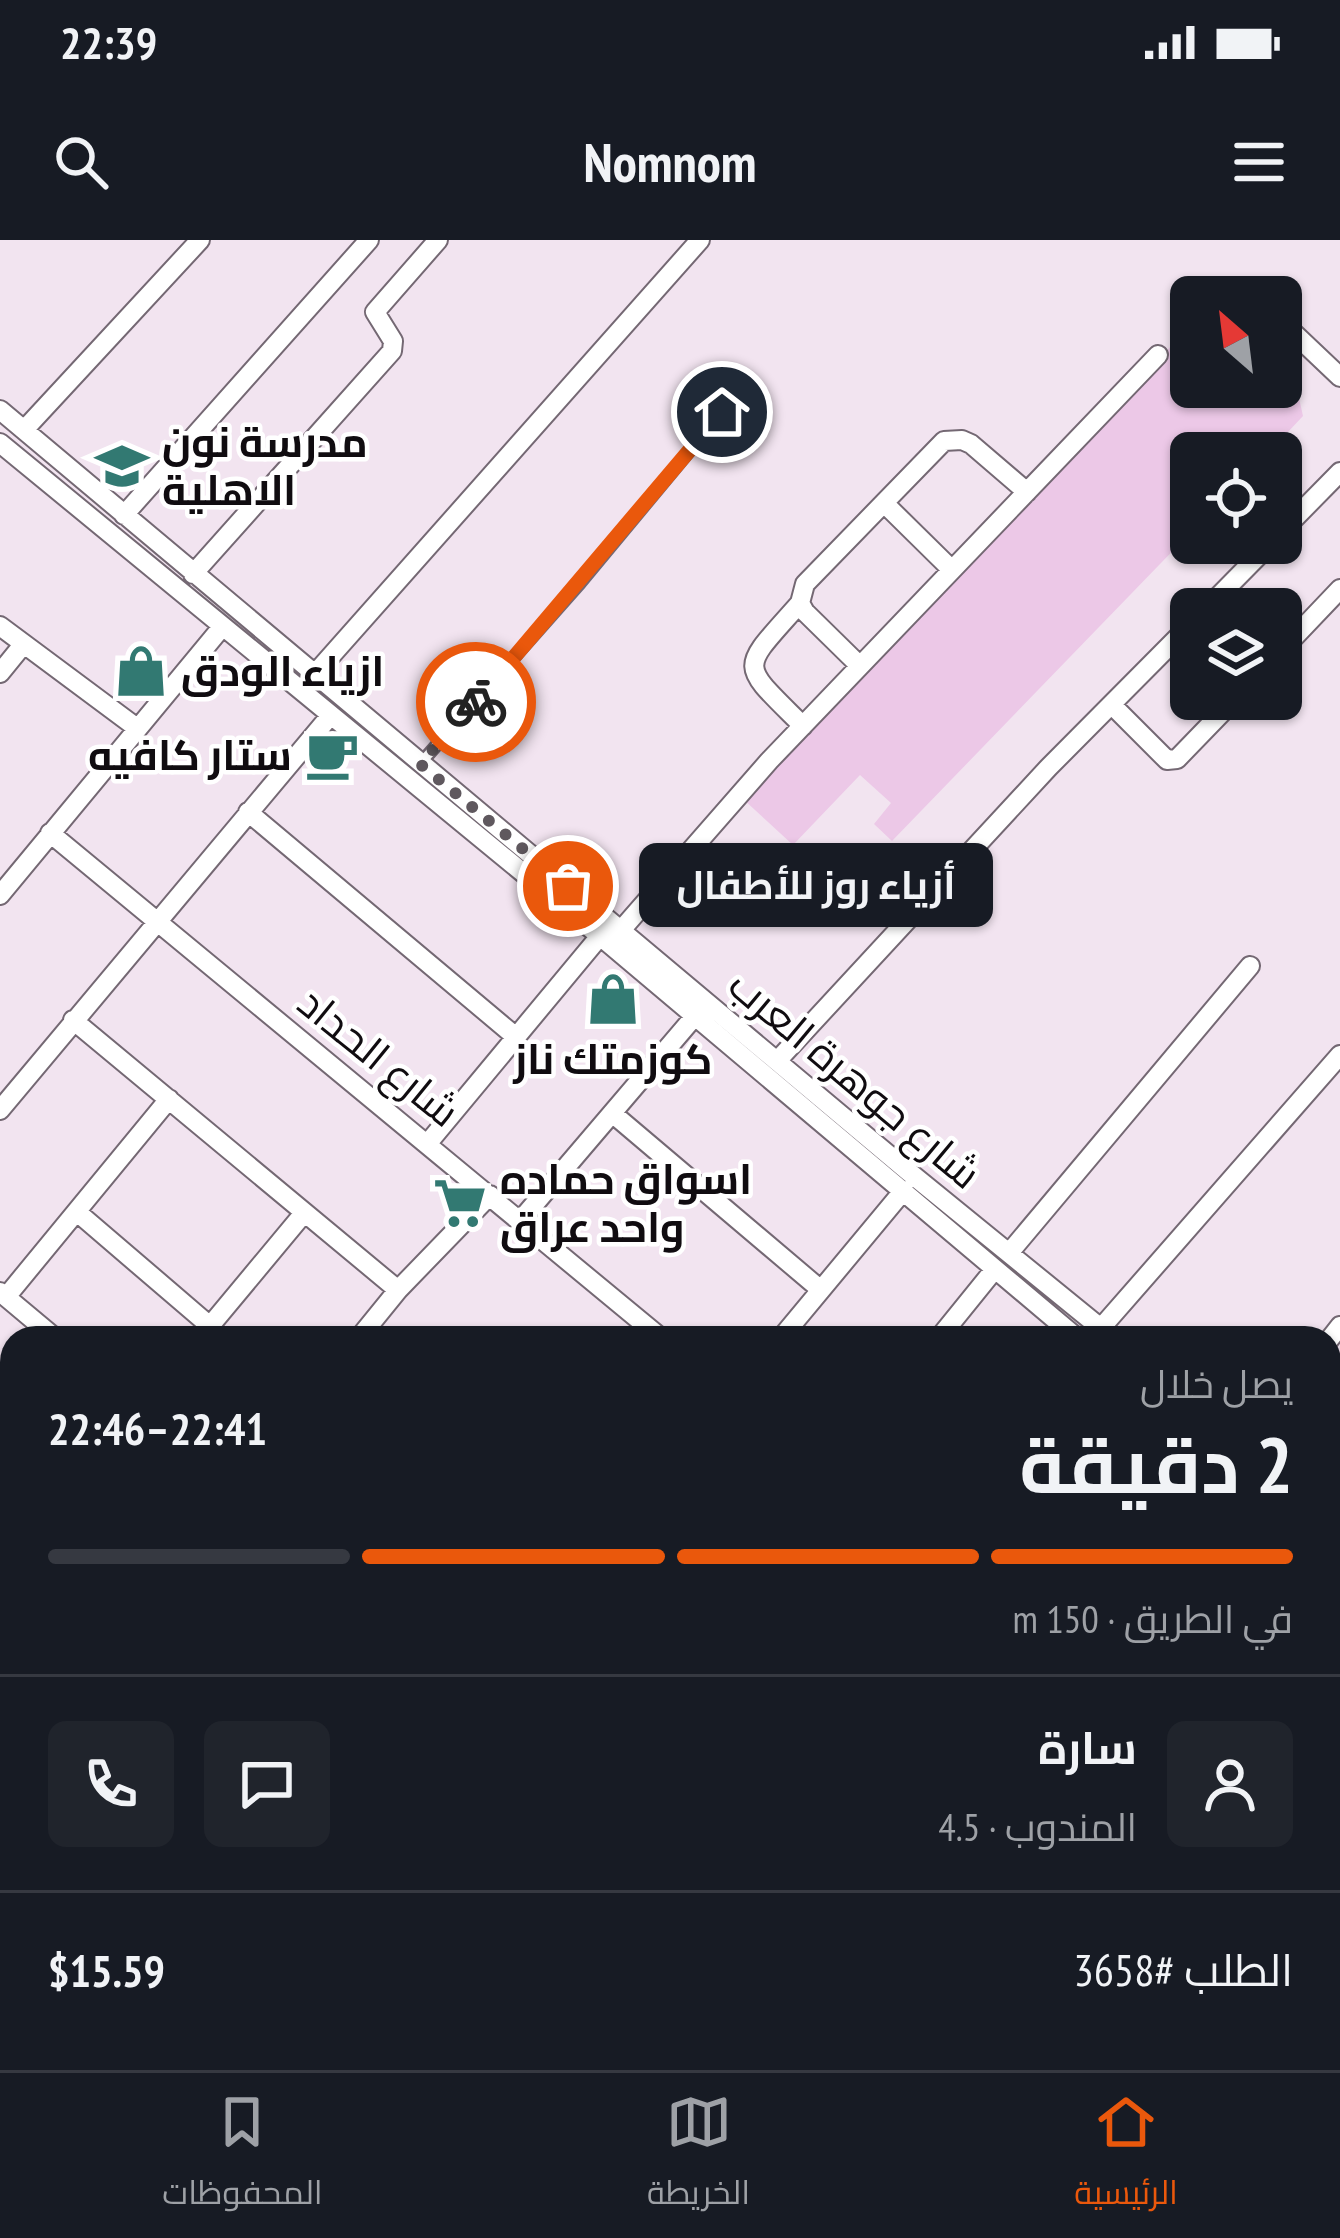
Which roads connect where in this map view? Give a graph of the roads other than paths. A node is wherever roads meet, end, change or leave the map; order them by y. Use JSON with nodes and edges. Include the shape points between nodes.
{"nodes":[{"id":1,"x":200,"y":240,"type":"edge"},
{"id":2,"x":369,"y":240,"type":"edge"},
{"id":3,"x":438,"y":240,"type":"edge"},
{"id":4,"x":700,"y":240,"type":"edge"},
{"id":5,"x":1302,"y":341,"type":"edge"},
{"id":6,"x":1158,"y":355,"type":"dead end"},
{"id":7,"x":1340,"y":377,"type":"edge"},
{"id":8,"x":0,"y":410,"type":"edge"},
{"id":9,"x":722,"y":412,"type":"dead end"},
{"id":10,"x":24,"y":430,"type":"junction"},
{"id":11,"x":0,"y":443,"type":"edge"},
{"id":12,"x":1340,"y":472,"type":"edge"},
{"id":13,"x":1027,"y":492,"type":"junction"},
{"id":14,"x":884,"y":503,"type":"junction"},
{"id":15,"x":1302,"y":511,"type":"edge"},
{"id":16,"x":124,"y":515,"type":"junction"},
{"id":17,"x":1250,"y":564,"type":"edge"},
{"id":18,"x":952,"y":570,"type":"junction"},
{"id":19,"x":194,"y":574,"type":"junction"},
{"id":20,"x":1227,"y":588,"type":"edge"},
{"id":21,"x":1340,"y":589,"type":"edge"},
{"id":22,"x":800,"y":603,"type":"junction"},
{"id":23,"x":0,"y":626,"type":"edge"},
{"id":24,"x":222,"y":627,"type":"junction"},
{"id":25,"x":1302,"y":629,"type":"edge"},
{"id":26,"x":22,"y":646,"type":"junction"},
{"id":27,"x":1170,"y":646,"type":"edge"},
{"id":28,"x":860,"y":666,"type":"junction"},
{"id":29,"x":0,"y":673,"type":"edge"},
{"id":30,"x":314,"y":675,"type":"junction"},
{"id":31,"x":1112,"y":705,"type":"junction"},
{"id":32,"x":330,"y":716,"type":"junction"},
{"id":33,"x":1214,"y":720,"type":"edge"},
{"id":34,"x":803,"y":726,"type":"junction"},
{"id":35,"x":137,"y":728,"type":"junction"},
{"id":36,"x":420,"y":764,"type":"junction"},
{"id":37,"x":248,"y":812,"type":"junction"},
{"id":38,"x":50,"y":833,"type":"junction"},
{"id":39,"x":0,"y":895,"type":"edge"},
{"id":40,"x":156,"y":921,"type":"junction"},
{"id":41,"x":622,"y":929,"type":"junction"},
{"id":42,"x":600,"y":936,"type":"junction"},
{"id":43,"x":1250,"y":966,"type":"dead end"},
{"id":44,"x":694,"y":1017,"type":"junction"},
{"id":45,"x":73,"y":1019,"type":"junction"},
{"id":46,"x":516,"y":1037,"type":"junction"},
{"id":47,"x":1340,"y":1054,"type":"edge"},
{"id":48,"x":777,"y":1061,"type":"junction"},
{"id":49,"x":169,"y":1099,"type":"junction"},
{"id":50,"x":0,"y":1110,"type":"edge"},
{"id":51,"x":612,"y":1113,"type":"junction"},
{"id":52,"x":428,"y":1143,"type":"junction"},
{"id":53,"x":904,"y":1190,"type":"junction"},
{"id":54,"x":490,"y":1196,"type":"junction"},
{"id":55,"x":77,"y":1211,"type":"junction"},
{"id":56,"x":304,"y":1213,"type":"junction"},
{"id":57,"x":520,"y":1221,"type":"junction"},
{"id":58,"x":1009,"y":1253,"type":"junction"},
{"id":59,"x":994,"y":1270,"type":"junction"},
{"id":60,"x":398,"y":1290,"type":"junction"},
{"id":61,"x":821,"y":1290,"type":"junction"},
{"id":62,"x":3,"y":1295,"type":"edge"},
{"id":63,"x":40,"y":1326,"type":"edge"},
{"id":64,"x":199,"y":1326,"type":"edge"},
{"id":65,"x":210,"y":1326,"type":"edge"},
{"id":66,"x":369,"y":1326,"type":"edge"},
{"id":67,"x":647,"y":1326,"type":"edge"},
{"id":68,"x":791,"y":1326,"type":"edge"},
{"id":69,"x":949,"y":1326,"type":"edge"},
{"id":70,"x":1062,"y":1326,"type":"edge"},
{"id":71,"x":1098,"y":1326,"type":"edge"},
{"id":72,"x":1113,"y":1326,"type":"edge"}],
"edges":[{"from":1,"to":10,"type":"street"},
{"from":2,"to":16,"type":"street"},
{"from":3,"to":19,"type":"street","via":[[375,312],[392,350]]},
{"from":4,"to":30,"type":"street"},
{"from":5,"to":7,"type":"street"},
{"from":6,"to":13,"type":"street"},
{"from":8,"to":10,"type":"street","name":"شارع جوهرة العرب"},
{"from":9,"to":36,"type":"lane"},
{"from":10,"to":16,"type":"street","name":"شارع جوهرة العرب"},
{"from":11,"to":24,"type":"street","name":"شارع جوهرة العرب"},
{"from":12,"to":15,"type":"street"},
{"from":13,"to":14,"type":"street","via":[[971,444],[951,439]]},
{"from":13,"to":18,"type":"street"},
{"from":14,"to":18,"type":"street"},
{"from":14,"to":22,"type":"street","via":[[805,584]]},
{"from":16,"to":19,"type":"street","name":"شارع جوهرة العرب"},
{"from":17,"to":20,"type":"street"},
{"from":18,"to":28,"type":"street"},
{"from":19,"to":30,"type":"street","name":"شارع جوهرة العرب"},
{"from":21,"to":25,"type":"street"},
{"from":22,"to":28,"type":"street"},
{"from":22,"to":34,"type":"street","via":[[752,665],[755,679]]},
{"from":23,"to":26,"type":"street"},
{"from":24,"to":32,"type":"street","name":"شارع جوهرة العرب"},
{"from":24,"to":35,"type":"street"},
{"from":26,"to":29,"type":"street"},
{"from":26,"to":35,"type":"street"},
{"from":27,"to":31,"type":"street"},
{"from":28,"to":34,"type":"street"},
{"from":30,"to":36,"type":"street","name":"شارع جوهرة العرب"},
{"from":31,"to":33,"type":"street","via":[[1167,760]]},
{"from":31,"to":48,"type":"street"},
{"from":32,"to":37,"type":"street"},
{"from":32,"to":42,"type":"street","name":"شارع جوهرة العرب"},
{"from":34,"to":41,"type":"street"},
{"from":35,"to":38,"type":"street"},
{"from":36,"to":41,"type":"street","name":"شارع جوهرة العرب"},
{"from":37,"to":40,"type":"street"},
{"from":37,"to":46,"type":"street"},
{"from":38,"to":39,"type":"street"},
{"from":38,"to":40,"type":"street","name":"شارع الحداد"},
{"from":40,"to":45,"type":"street"},
{"from":40,"to":52,"type":"street","name":"شارع الحداد"},
{"from":41,"to":48,"type":"street","name":"شارع جوهرة العرب"},
{"from":42,"to":44,"type":"street","name":"شارع جوهرة العرب"},
{"from":42,"to":46,"type":"street"},
{"from":43,"to":58,"type":"street"},
{"from":44,"to":51,"type":"street"},
{"from":44,"to":53,"type":"street","name":"شارع جوهرة العرب"},
{"from":45,"to":49,"type":"street"},
{"from":45,"to":50,"type":"street"},
{"from":46,"to":52,"type":"street"},
{"from":47,"to":72,"type":"street"},
{"from":48,"to":58,"type":"street","name":"شارع جوهرة العرب"},
{"from":49,"to":55,"type":"street"},
{"from":49,"to":56,"type":"street"},
{"from":51,"to":57,"type":"street"},
{"from":51,"to":61,"type":"street"},
{"from":52,"to":54,"type":"street","name":"شارع الحداد"},
{"from":53,"to":59,"type":"street","name":"شارع جوهرة العرب"},
{"from":53,"to":61,"type":"street"},
{"from":54,"to":57,"type":"street","name":"شارع الحداد"},
{"from":54,"to":60,"type":"street"},
{"from":55,"to":62,"type":"street"},
{"from":55,"to":64,"type":"street"},
{"from":56,"to":60,"type":"street"},
{"from":56,"to":65,"type":"street"},
{"from":57,"to":67,"type":"street","name":"شارع الحداد"},
{"from":58,"to":71,"type":"street","name":"شارع جوهرة العرب"},
{"from":59,"to":69,"type":"street"},
{"from":59,"to":70,"type":"street","name":"شارع جوهرة العرب"},
{"from":60,"to":66,"type":"street"},
{"from":61,"to":68,"type":"street"},
{"from":62,"to":63,"type":"street"}]}
